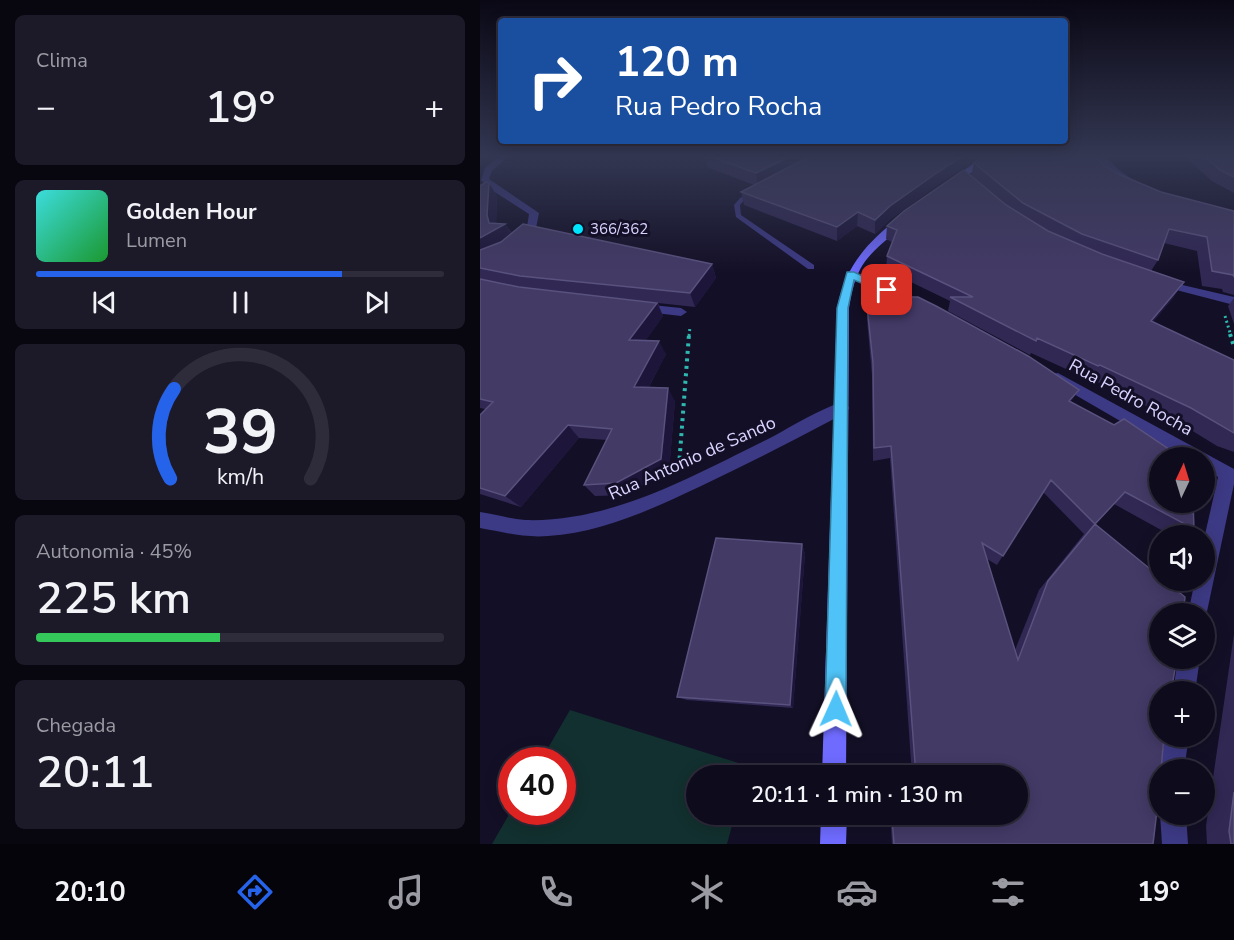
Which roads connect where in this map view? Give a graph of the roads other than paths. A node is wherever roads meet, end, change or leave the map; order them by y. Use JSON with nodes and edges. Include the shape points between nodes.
{"nodes":[{"id":1,"x":507,"y":194,"type":"edge"},
{"id":2,"x":751,"y":194,"type":"edge"},
{"id":3,"x":912,"y":212,"type":"edge"},
{"id":4,"x":507,"y":249,"type":"edge"},
{"id":5,"x":811,"y":267,"type":"dead end"},
{"id":6,"x":850,"y":274,"type":"junction"},
{"id":7,"x":1154,"y":281,"type":"edge"},
{"id":8,"x":1234,"y":301,"type":"edge"},
{"id":9,"x":625,"y":306,"type":"edge"},
{"id":10,"x":681,"y":312,"type":"road end"},
{"id":11,"x":939,"y":314,"type":"edge"},
{"id":12,"x":1047,"y":372,"type":"edge"},
{"id":13,"x":842,"y":408,"type":"junction"},
{"id":14,"x":1180,"y":447,"type":"edge"},
{"id":15,"x":1215,"y":467,"type":"edge"},
{"id":16,"x":1231,"y":475,"type":"edge"},
{"id":17,"x":480,"y":520,"type":"edge"},
{"id":18,"x":1201,"y":603,"type":"edge"},
{"id":19,"x":834,"y":765,"type":"edge"},
{"id":20,"x":834,"y":825,"type":"edge"},
{"id":21,"x":1174,"y":825,"type":"edge"},
{"id":22,"x":833,"y":844,"type":"edge"},
{"id":23,"x":1175,"y":844,"type":"edge"}],
"edges":[{"from":1,"to":4,"type":"street","via":[[534,213],[535,221]]},
{"from":2,"to":5,"type":"lane","via":[[737,205],[738,216]]},
{"from":3,"to":6,"type":"street","via":[[877,240]]},
{"from":6,"to":11,"type":"street"},
{"from":6,"to":13,"type":"street","via":[[843,308]]},
{"from":7,"to":8,"type":"street"},
{"from":9,"to":10,"type":"street"},
{"from":12,"to":14,"type":"street","name":"Rua Pedro Rocha"},
{"from":13,"to":17,"type":"street","name":"Rua Antonio de Sando","via":[[679,489],[605,519],[524,528]]},
{"from":13,"to":19,"type":"street"},
{"from":15,"to":16,"type":"street"},
{"from":16,"to":18,"type":"street"},
{"from":20,"to":22,"type":"street"},
{"from":21,"to":23,"type":"street"}]}
